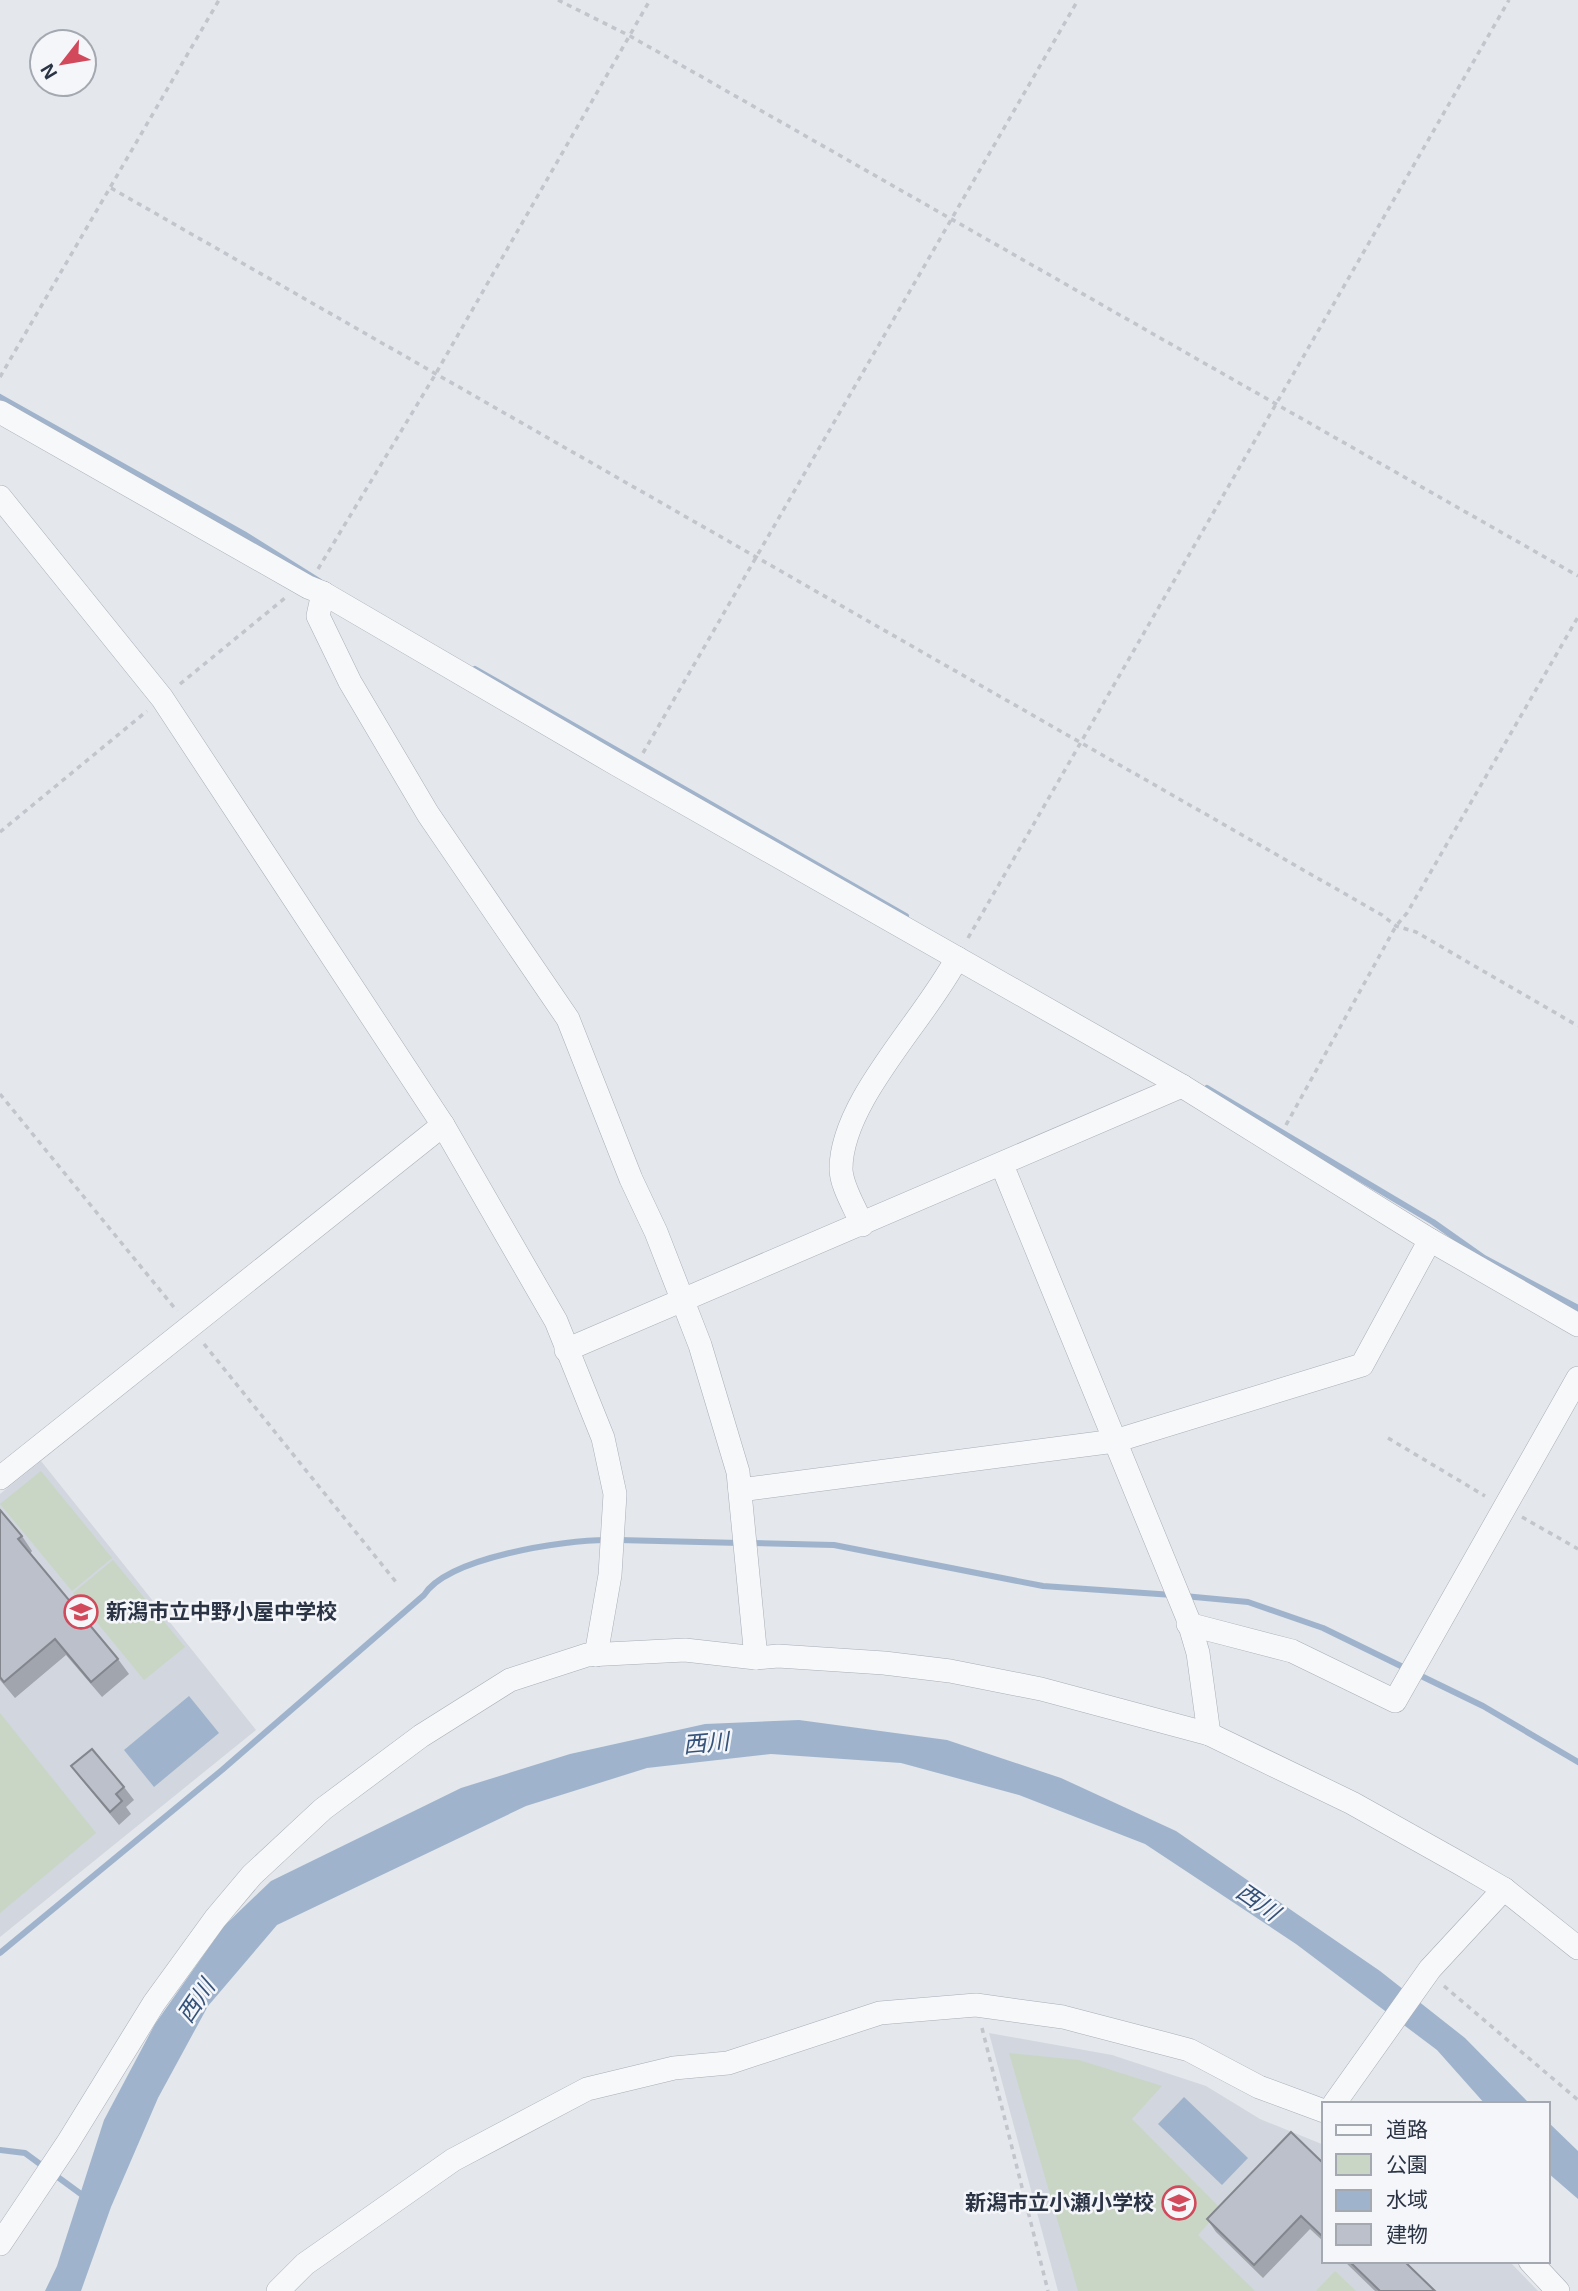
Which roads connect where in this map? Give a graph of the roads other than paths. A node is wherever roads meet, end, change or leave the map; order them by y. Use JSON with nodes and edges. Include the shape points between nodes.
{"nodes":[{"id":1,"x":0,"y":412,"type":"edge"},
{"id":2,"x":0,"y":498,"type":"edge"},
{"id":3,"x":315,"y":590,"type":"junction"},
{"id":4,"x":957,"y":958,"type":"junction"},
{"id":5,"x":1182,"y":1086,"type":"junction"},
{"id":6,"x":443,"y":1125,"type":"junction"},
{"id":7,"x":1002,"y":1165,"type":"junction"},
{"id":8,"x":862,"y":1225,"type":"junction"},
{"id":9,"x":1430,"y":1240,"type":"junction"},
{"id":10,"x":682,"y":1301,"type":"junction"},
{"id":11,"x":1578,"y":1325,"type":"edge"},
{"id":12,"x":566,"y":1350,"type":"junction"},
{"id":13,"x":1578,"y":1378,"type":"edge"},
{"id":14,"x":1115,"y":1441,"type":"junction"},
{"id":15,"x":0,"y":1478,"type":"edge"},
{"id":16,"x":740,"y":1490,"type":"junction"},
{"id":17,"x":1188,"y":1624,"type":"junction"},
{"id":18,"x":596,"y":1655,"type":"junction"},
{"id":19,"x":756,"y":1658,"type":"junction"},
{"id":20,"x":1209,"y":1734,"type":"junction"},
{"id":21,"x":1504,"y":1889,"type":"junction"},
{"id":22,"x":1578,"y":1948,"type":"edge"},
{"id":23,"x":1335,"y":2102,"type":"edge"},
{"id":24,"x":1322,"y":2109,"type":"edge"},
{"id":25,"x":0,"y":2244,"type":"edge"},
{"id":26,"x":1532,"y":2263,"type":"edge"},
{"id":27,"x":278,"y":2291,"type":"edge"},
{"id":28,"x":1558,"y":2291,"type":"edge"}],
"edges":[{"from":1,"to":3,"type":"street"},
{"from":2,"to":6,"type":"street","via":[[162,698]]},
{"from":3,"to":4,"type":"street"},
{"from":3,"to":10,"type":"street","via":[[318,616],[350,682],[428,814],[568,1019]]},
{"from":4,"to":5,"type":"street"},
{"from":4,"to":8,"type":"street","via":[[848,1128],[841,1171]]},
{"from":5,"to":7,"type":"street"},
{"from":5,"to":9,"type":"street"},
{"from":6,"to":12,"type":"street","via":[[556,1321]]},
{"from":6,"to":15,"type":"street"},
{"from":7,"to":8,"type":"street"},
{"from":7,"to":14,"type":"street"},
{"from":8,"to":10,"type":"street"},
{"from":9,"to":11,"type":"street"},
{"from":9,"to":14,"type":"street","via":[[1362,1365]]},
{"from":10,"to":12,"type":"street"},
{"from":10,"to":16,"type":"street"},
{"from":12,"to":18,"type":"street","via":[[603,1438],[615,1494],[610,1575]]},
{"from":13,"to":17,"type":"street","via":[[1395,1701],[1292,1651]]},
{"from":14,"to":16,"type":"street"},
{"from":14,"to":17,"type":"street"},
{"from":16,"to":19,"type":"street"},
{"from":17,"to":20,"type":"street","via":[[1198,1653]]},
{"from":18,"to":19,"type":"street","via":[[685,1650]]},
{"from":18,"to":25,"type":"street","via":[[510,1680],[421,1736],[323,1809],[252,1875],[154,2003]]},
{"from":19,"to":20,"type":"street","via":[[884,1663],[950,1671],[1041,1689]]},
{"from":20,"to":21,"type":"street","via":[[1353,1803]]},
{"from":21,"to":22,"type":"street"},
{"from":21,"to":23,"type":"street","via":[[1426,1976]]},
{"from":24,"to":27,"type":"street","via":[[1259,2087],[1189,2050],[1063,2017],[976,2005],[880,2013],[728,2063],[674,2068],[587,2089],[453,2160],[305,2264]]},
{"from":26,"to":28,"type":"street"}]}
